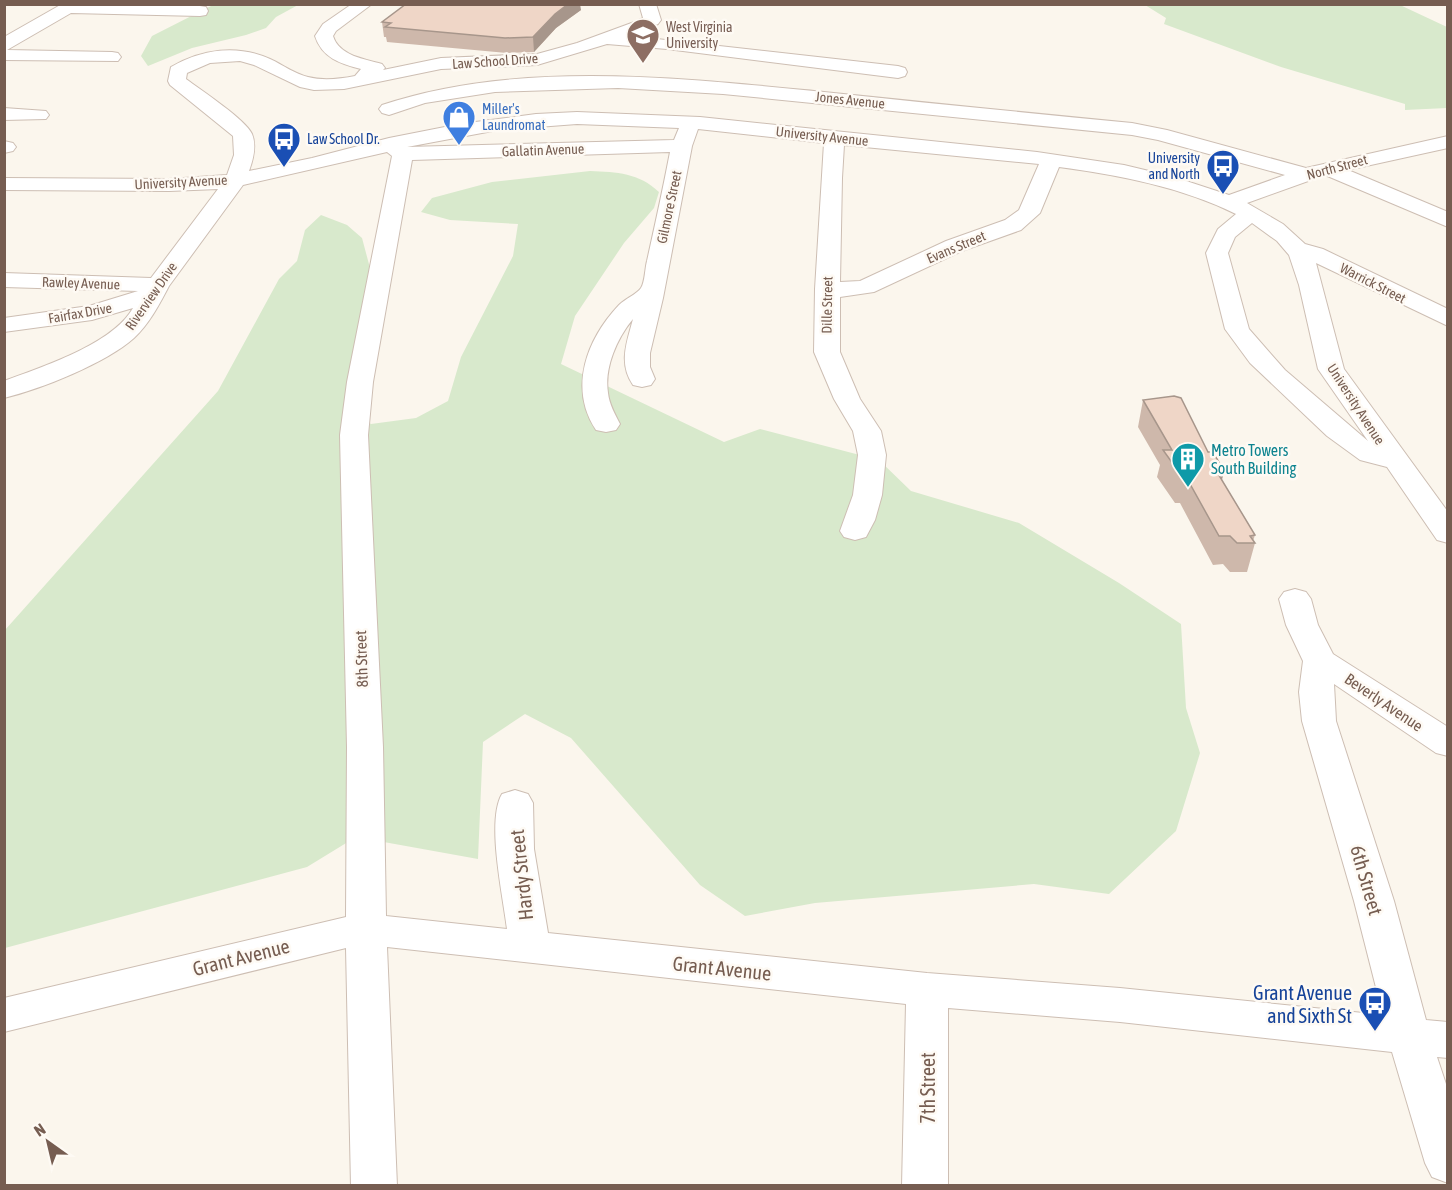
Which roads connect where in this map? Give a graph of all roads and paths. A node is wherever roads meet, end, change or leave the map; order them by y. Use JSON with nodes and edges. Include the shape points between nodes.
{"nodes":[{"id":1,"x":364,"y":4,"type":"edge"},
{"id":2,"x":647,"y":4,"type":"edge"},
{"id":3,"x":72,"y":6,"type":"edge"},
{"id":4,"x":200,"y":11,"type":"dead end"},
{"id":5,"x":643,"y":25,"type":"junction"},
{"id":6,"x":604,"y":39,"type":"junction"},
{"id":7,"x":667,"y":44,"type":"junction"},
{"id":8,"x":4,"y":45,"type":"edge"},
{"id":9,"x":4,"y":55,"type":"edge"},
{"id":10,"x":112,"y":57,"type":"dead end"},
{"id":11,"x":898,"y":72,"type":"dead end"},
{"id":12,"x":353,"y":82,"type":"junction"},
{"id":13,"x":389,"y":109,"type":"dead end"},
{"id":14,"x":4,"y":114,"type":"edge"},
{"id":15,"x":39,"y":114,"type":"dead end"},
{"id":16,"x":690,"y":123,"type":"junction"},
{"id":17,"x":835,"y":138,"type":"junction"},
{"id":18,"x":1448,"y":142,"type":"edge"},
{"id":19,"x":682,"y":146,"type":"junction"},
{"id":20,"x":396,"y":149,"type":"junction"},
{"id":21,"x":1051,"y":160,"type":"junction"},
{"id":22,"x":1317,"y":172,"type":"junction"},
{"id":23,"x":236,"y":180,"type":"junction"},
{"id":24,"x":4,"y":184,"type":"edge"},
{"id":25,"x":1228,"y":202,"type":"junction"},
{"id":26,"x":1252,"y":214,"type":"junction"},
{"id":27,"x":1448,"y":220,"type":"edge"},
{"id":28,"x":1298,"y":249,"type":"junction"},
{"id":29,"x":4,"y":280,"type":"edge"},
{"id":30,"x":827,"y":289,"type":"junction"},
{"id":31,"x":156,"y":290,"type":"junction"},
{"id":32,"x":651,"y":292,"type":"junction"},
{"id":33,"x":1448,"y":320,"type":"edge"},
{"id":34,"x":1448,"y":324,"type":"edge"},
{"id":35,"x":4,"y":325,"type":"edge"},
{"id":36,"x":1448,"y":333,"type":"edge"},
{"id":37,"x":642,"y":379,"type":"dead end"},
{"id":38,"x":4,"y":390,"type":"edge"},
{"id":39,"x":606,"y":424,"type":"dead end"},
{"id":40,"x":1393,"y":459,"type":"junction"},
{"id":41,"x":855,"y":531,"type":"dead end"},
{"id":42,"x":1448,"y":534,"type":"edge"},
{"id":43,"x":1295,"y":599,"type":"dead end"},
{"id":44,"x":1320,"y":661,"type":"junction"},
{"id":45,"x":1448,"y":744,"type":"edge"},
{"id":46,"x":515,"y":803,"type":"dead end"},
{"id":47,"x":366,"y":929,"type":"junction"},
{"id":48,"x":530,"y":947,"type":"junction"},
{"id":49,"x":927,"y":990,"type":"junction"},
{"id":50,"x":4,"y":1015,"type":"edge"},
{"id":51,"x":1428,"y":1038,"type":"edge"},
{"id":52,"x":1448,"y":1163,"type":"edge"},
{"id":53,"x":374,"y":1185,"type":"edge"},
{"id":54,"x":925,"y":1185,"type":"edge"}],
"edges":[{"from":1,"to":12,"type":"street","via":[[329,28],[324,36],[326,45],[336,54],[376,68]]},
{"from":2,"to":5,"type":"street","via":[[652,20]]},
{"from":3,"to":4,"type":"street"},
{"from":3,"to":8,"type":"street"},
{"from":5,"to":6,"type":"street","name":"Law School Drive"},
{"from":5,"to":7,"type":"street"},
{"from":6,"to":7,"type":"street"},
{"from":6,"to":12,"type":"street","name":"Law School Drive","via":[[543,58],[431,65]]},
{"from":7,"to":11,"type":"street"},
{"from":9,"to":10,"type":"street"},
{"from":12,"to":23,"type":"street","name":"Law School Drive","via":[[299,81],[263,62],[238,56],[200,60],[178,71],[177,81],[182,86],[243,135],[244,155]]},
{"from":13,"to":22,"type":"street","name":"Jones Avenue","via":[[422,98],[516,84],[618,82],[723,88],[1132,129]]},
{"from":14,"to":15,"type":"street"},
{"from":16,"to":17,"type":"street","name":"University Avenue"},
{"from":16,"to":19,"type":"street","name":"Gilmore Street"},
{"from":16,"to":20,"type":"street","name":"University Avenue","via":[[539,119],[494,123]]},
{"from":17,"to":21,"type":"street","name":"University Avenue"},
{"from":17,"to":30,"type":"street","name":"Dille Street"},
{"from":18,"to":22,"type":"street","name":"North Street"},
{"from":19,"to":20,"type":"street","name":"Gallatin Avenue"},
{"from":19,"to":32,"type":"street","name":"Gilmore Street"},
{"from":20,"to":23,"type":"street","name":"University Avenue"},
{"from":20,"to":47,"type":"street","name":"8th Street","via":[[354,435],[365,747]]},
{"from":21,"to":25,"type":"street","name":"University Avenue","via":[[1159,180]]},
{"from":21,"to":30,"type":"street","name":"Evans Street","via":[[1023,220],[954,246],[866,287]]},
{"from":22,"to":25,"type":"street","name":"North Street"},
{"from":22,"to":27,"type":"street","name":"Jones Avenue"},
{"from":23,"to":24,"type":"street","name":"University Avenue"},
{"from":23,"to":31,"type":"street","name":"Riverview Drive"},
{"from":25,"to":26,"type":"street","name":"University Avenue"},
{"from":26,"to":28,"type":"street","name":"University Avenue"},
{"from":26,"to":40,"type":"street","via":[[1229,228],[1216,253],[1238,331],[1260,359],[1368,453],[1379,459]]},
{"from":28,"to":33,"type":"street","name":"Warrick Street"},
{"from":28,"to":40,"type":"street","name":"University Avenue","via":[[1308,272],[1323,351],[1331,369]]},
{"from":29,"to":31,"type":"street","name":"Rawley Avenue"},
{"from":30,"to":41,"type":"street","name":"Dille Street","via":[[827,352],[872,445],[868,493]]},
{"from":31,"to":35,"type":"street","name":"Fairfax Drive","via":[[92,313]]},
{"from":31,"to":38,"type":"street","name":"Riverview Drive","via":[[141,316],[105,347],[78,362]]},
{"from":32,"to":37,"type":"street","name":"Gilmore Street","via":[[637,353]]},
{"from":32,"to":39,"type":"street","via":[[636,300],[600,354],[594,389]]},
{"from":34,"to":36,"type":"street"},
{"from":40,"to":42,"type":"street","name":"University Avenue"},
{"from":43,"to":44,"type":"street","via":[[1302,625]]},
{"from":44,"to":45,"type":"street","name":"Beverly Avenue"},
{"from":44,"to":51,"type":"street","name":"6th Street","via":[[1316,692],[1319,721],[1374,901]]},
{"from":46,"to":48,"type":"street","name":"Hardy Street","via":[[515,849]]},
{"from":47,"to":48,"type":"street","name":"Grant Avenue"},
{"from":47,"to":50,"type":"street","name":"Grant Avenue"},
{"from":47,"to":53,"type":"street","name":"8th Street"},
{"from":48,"to":49,"type":"street","name":"Grant Avenue"},
{"from":49,"to":51,"type":"street","name":"Grant Avenue","via":[[1119,1005]]},
{"from":49,"to":54,"type":"street","name":"7th Street"},
{"from":51,"to":52,"type":"street","name":"6th Street"}]}
